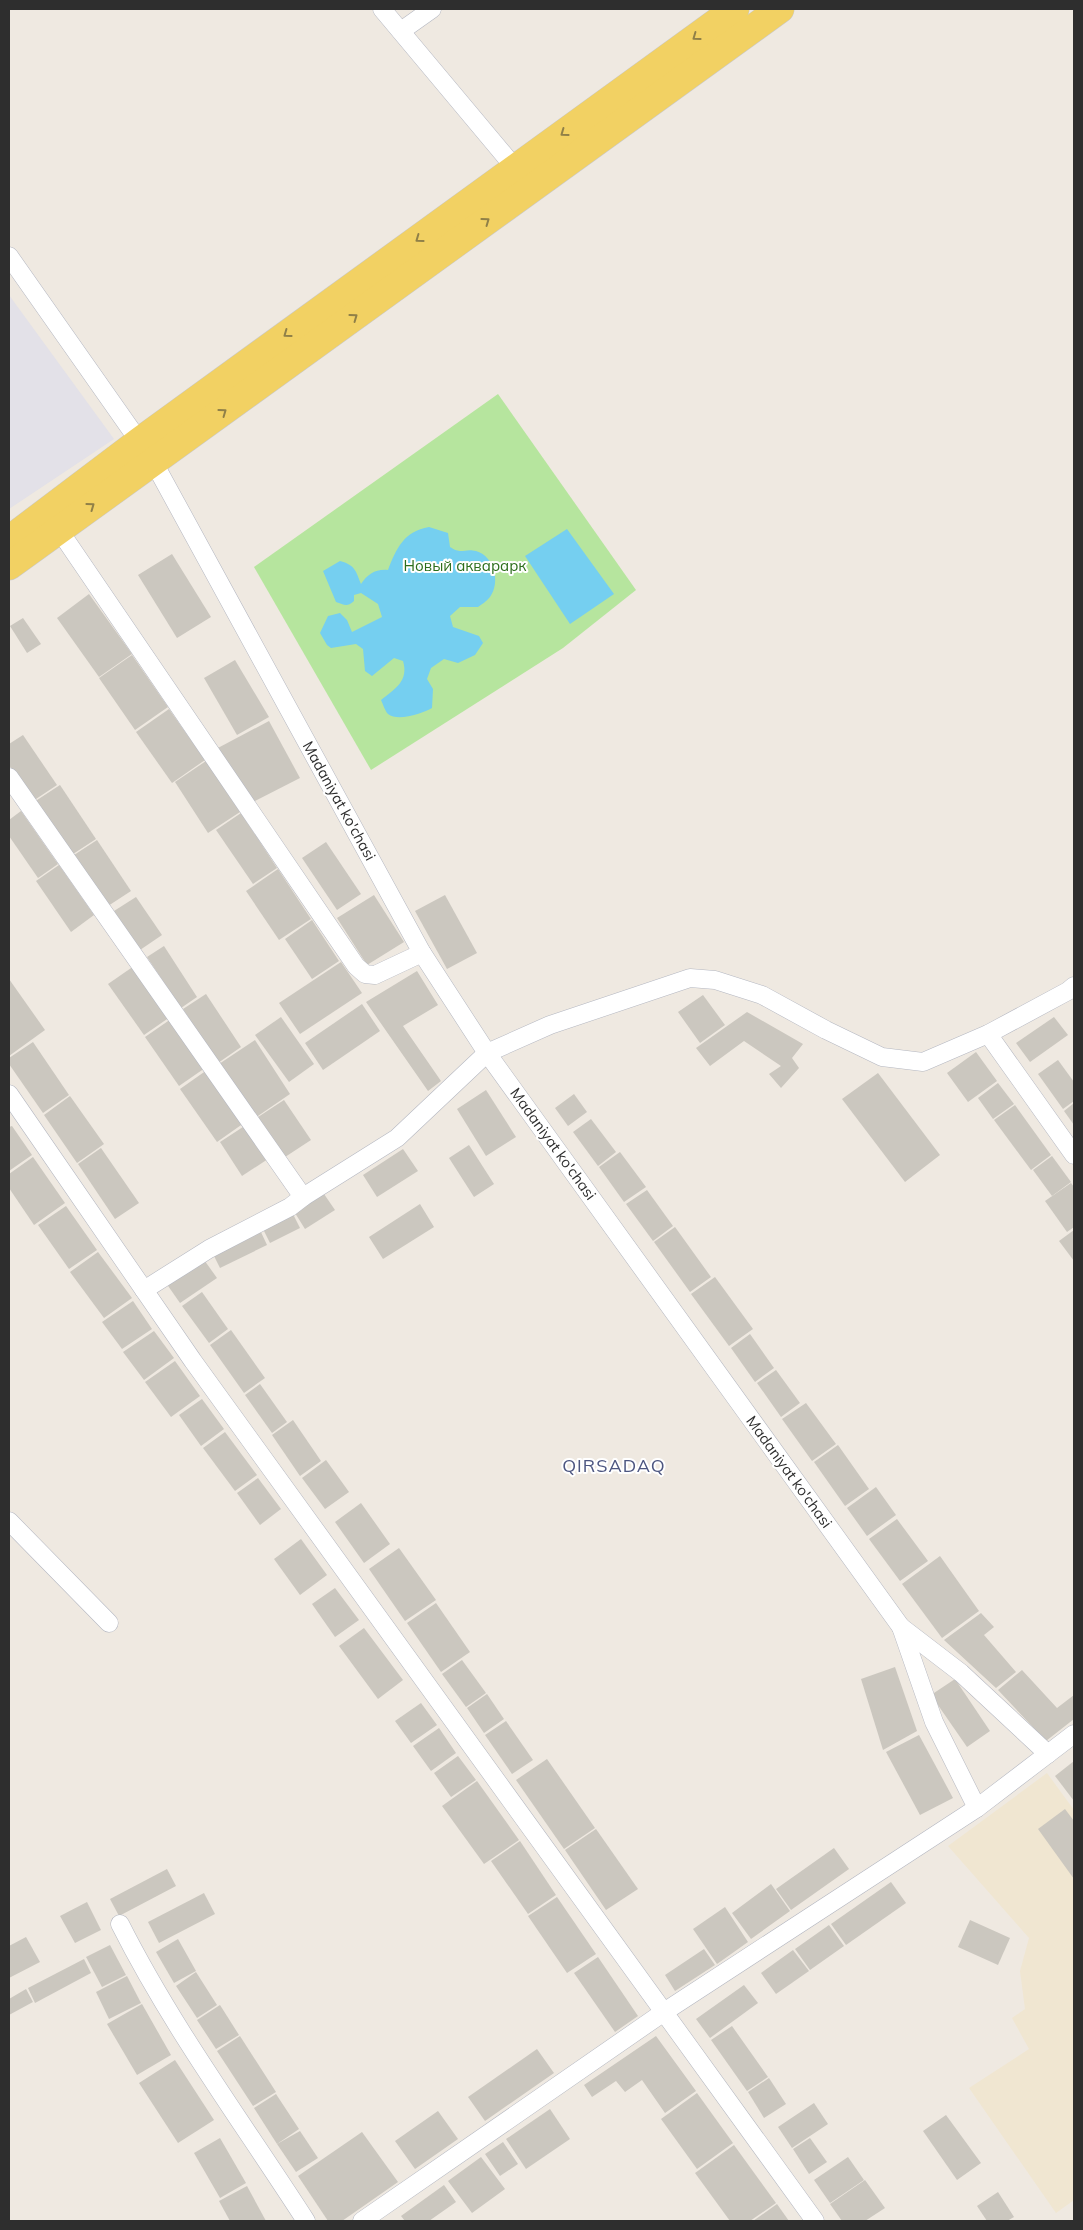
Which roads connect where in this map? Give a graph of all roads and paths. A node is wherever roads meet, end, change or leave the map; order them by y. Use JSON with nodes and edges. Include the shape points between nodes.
{"nodes":[{"id":1,"x":382,"y":9,"type":"edge"},
{"id":2,"x":432,"y":9,"type":"edge"},
{"id":3,"x":735,"y":9,"type":"edge"},
{"id":4,"x":780,"y":9,"type":"edge"},
{"id":5,"x":401,"y":31,"type":"junction"},
{"id":6,"x":516,"y":168,"type":"junction"},
{"id":7,"x":9,"y":256,"type":"edge"},
{"id":8,"x":147,"y":451,"type":"junction"},
{"id":9,"x":58,"y":530,"type":"junction"},
{"id":10,"x":9,"y":540,"type":"edge"},
{"id":11,"x":9,"y":566,"type":"edge"},
{"id":12,"x":9,"y":777,"type":"edge"},
{"id":13,"x":422,"y":953,"type":"junction"},
{"id":14,"x":1074,"y":986,"type":"edge"},
{"id":15,"x":988,"y":1034,"type":"junction"},
{"id":16,"x":488,"y":1053,"type":"junction"},
{"id":17,"x":9,"y":1094,"type":"edge"},
{"id":18,"x":1074,"y":1155,"type":"edge"},
{"id":19,"x":302,"y":1197,"type":"junction"},
{"id":20,"x":144,"y":1290,"type":"junction"},
{"id":21,"x":9,"y":1521,"type":"edge"},
{"id":22,"x":109,"y":1623,"type":"dead end"},
{"id":23,"x":901,"y":1627,"type":"junction"},
{"id":24,"x":1074,"y":1734,"type":"edge"},
{"id":25,"x":1048,"y":1754,"type":"junction"},
{"id":26,"x":977,"y":1808,"type":"junction"},
{"id":27,"x":120,"y":1924,"type":"dead end"},
{"id":28,"x":664,"y":2012,"type":"junction"},
{"id":29,"x":306,"y":2221,"type":"edge"},
{"id":30,"x":362,"y":2221,"type":"edge"},
{"id":31,"x":815,"y":2221,"type":"edge"}],
"edges":[{"from":1,"to":5,"type":"street"},
{"from":2,"to":5,"type":"street"},
{"from":3,"to":6,"type":"main road","one_way":true},
{"from":8,"to":4,"type":"main road","one_way":true},
{"from":5,"to":6,"type":"street"},
{"from":6,"to":8,"type":"main road","one_way":true},
{"from":7,"to":8,"type":"street","name":"Madaniyat ko'chasi"},
{"from":9,"to":8,"type":"main road","one_way":true},
{"from":8,"to":10,"type":"main road"},
{"from":8,"to":13,"type":"street","name":"Madaniyat ko'chasi"},
{"from":9,"to":11,"type":"main road"},
{"from":9,"to":13,"type":"street","via":[[356,966],[365,974],[375,975]]},
{"from":12,"to":19,"type":"street"},
{"from":13,"to":16,"type":"street","name":"Madaniyat ko'chasi"},
{"from":14,"to":15,"type":"street"},
{"from":15,"to":16,"type":"street","via":[[922,1062],[882,1057],[762,995],[715,980],[690,978],[550,1025]]},
{"from":15,"to":18,"type":"street"},
{"from":16,"to":19,"type":"street","via":[[397,1138]]},
{"from":16,"to":23,"type":"street","name":"Madaniyat ko'chasi"},
{"from":17,"to":20,"type":"street"},
{"from":19,"to":20,"type":"street","via":[[290,1207],[209,1249]]},
{"from":20,"to":28,"type":"street"},
{"from":21,"to":22,"type":"street"},
{"from":23,"to":25,"type":"street","via":[[961,1673]]},
{"from":23,"to":26,"type":"street","name":"Madaniyat ko'chasi","via":[[934,1722]]},
{"from":24,"to":25,"type":"street"},
{"from":25,"to":26,"type":"street"},
{"from":26,"to":28,"type":"street"},
{"from":27,"to":29,"type":"street","via":[[188,2044]]},
{"from":28,"to":30,"type":"street"},
{"from":28,"to":31,"type":"street"}]}
